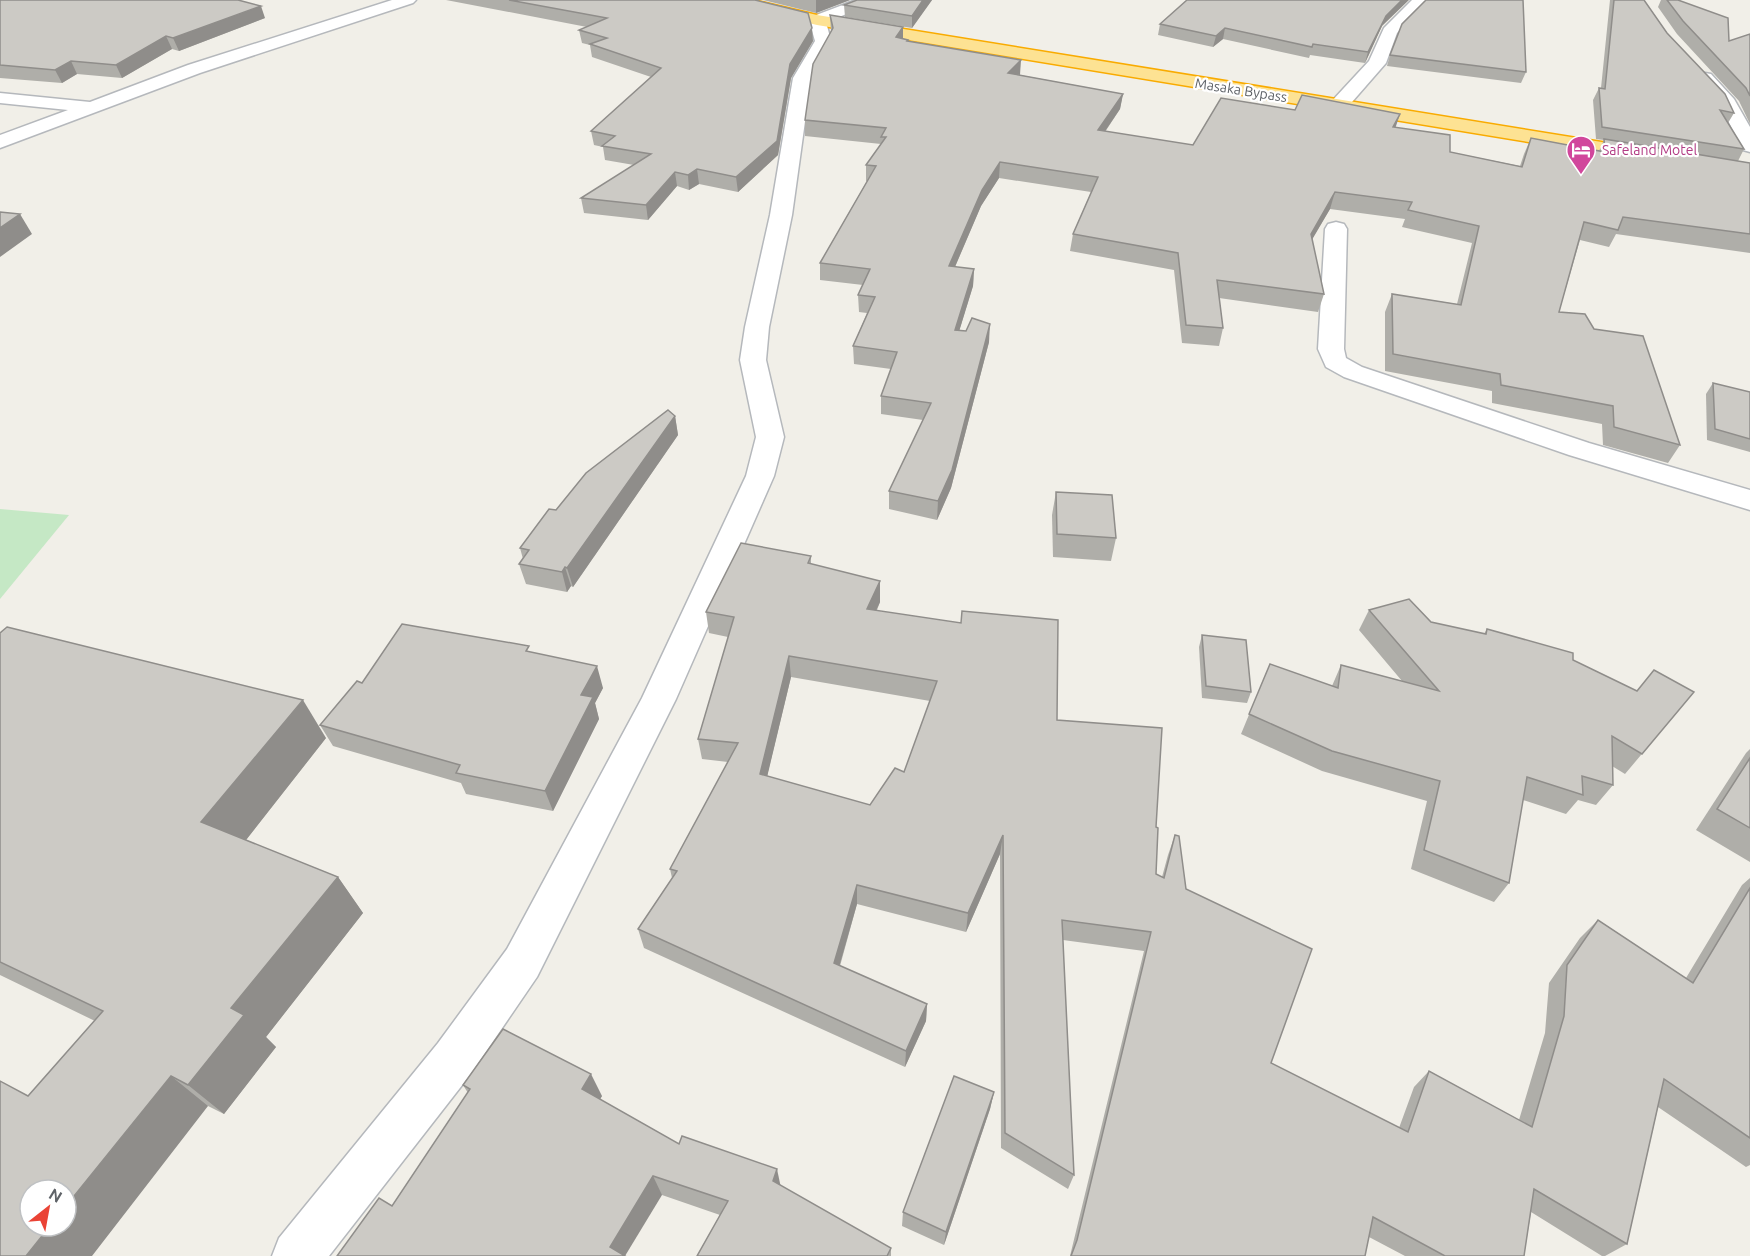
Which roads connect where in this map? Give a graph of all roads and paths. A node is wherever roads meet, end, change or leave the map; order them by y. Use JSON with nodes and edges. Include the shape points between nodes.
{"nodes":[{"id":1,"x":408,"y":0,"type":"edge"},
{"id":2,"x":733,"y":0,"type":"edge"},
{"id":3,"x":870,"y":0,"type":"edge"},
{"id":4,"x":1422,"y":0,"type":"edge"},
{"id":5,"x":817,"y":20,"type":"junction"},
{"id":6,"x":1691,"y":63,"type":"edge"},
{"id":7,"x":0,"y":99,"type":"edge"},
{"id":8,"x":90,"y":106,"type":"junction"},
{"id":9,"x":1338,"y":106,"type":"junction"},
{"id":10,"x":0,"y":142,"type":"edge"},
{"id":11,"x":1750,"y":146,"type":"edge"},
{"id":12,"x":1668,"y":159,"type":"edge"},
{"id":13,"x":1336,"y":228,"type":"dead end"},
{"id":14,"x":1750,"y":500,"type":"edge"},
{"id":15,"x":297,"y":1256,"type":"edge"}],
"edges":[{"from":1,"to":8,"type":"street"},
{"from":2,"to":5,"type":"highway","name":"Masaka Bypass"},
{"from":3,"to":5,"type":"street"},
{"from":4,"to":9,"type":"street","via":[[1390,31],[1377,63]]},
{"from":5,"to":9,"type":"highway","name":"Masaka Bypass"},
{"from":5,"to":15,"type":"street","via":[[823,41],[802,78],[781,215],[757,327],[753,360],[770,437],[760,476],[659,699],[522,963],[454,1059]]},
{"from":6,"to":11,"type":"street","via":[[1728,104]]},
{"from":7,"to":8,"type":"street"},
{"from":8,"to":10,"type":"street"},
{"from":9,"to":12,"type":"highway","name":"Masaka Bypass"},
{"from":13,"to":14,"type":"street","via":[[1331,349],[1335,362],[1353,372],[1579,450]]}]}
